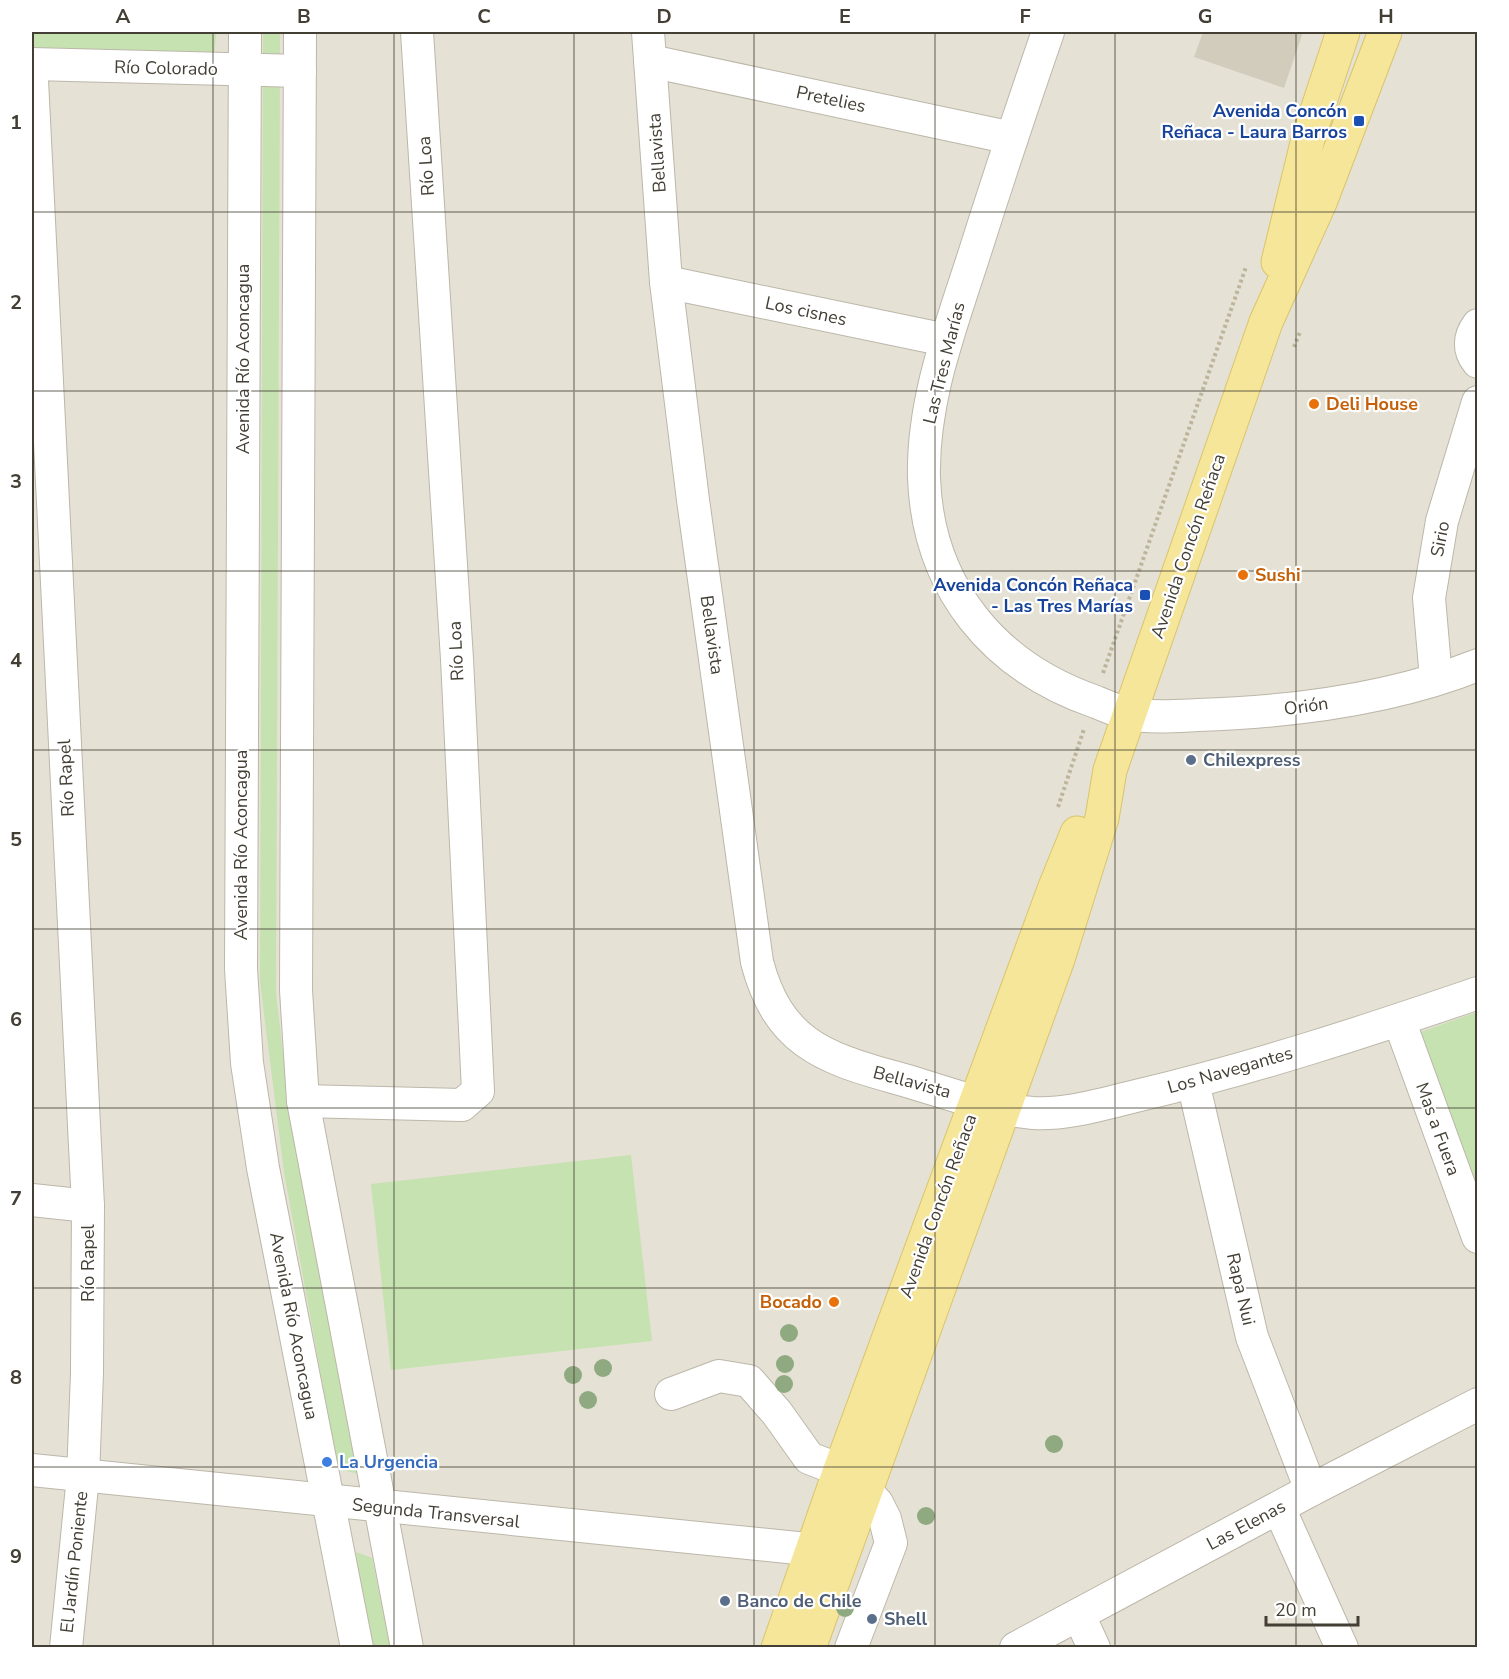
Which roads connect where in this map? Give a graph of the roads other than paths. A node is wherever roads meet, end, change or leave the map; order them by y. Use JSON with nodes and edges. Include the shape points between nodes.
{"nodes":[{"id":1,"x":245,"y":32,"type":"edge"},
{"id":2,"x":300,"y":32,"type":"edge"},
{"id":3,"x":417,"y":32,"type":"edge"},
{"id":4,"x":1048,"y":32,"type":"edge"},
{"id":5,"x":1343,"y":32,"type":"edge"},
{"id":6,"x":1385,"y":32,"type":"edge"},
{"id":7,"x":649,"y":46,"type":"edge"},
{"id":8,"x":32,"y":64,"type":"edge"},
{"id":9,"x":245,"y":70,"type":"junction"},
{"id":10,"x":300,"y":71,"type":"junction"},
{"id":11,"x":32,"y":80,"type":"edge"},
{"id":12,"x":1012,"y":138,"type":"junction"},
{"id":13,"x":666,"y":282,"type":"junction"},
{"id":14,"x":1266,"y":322,"type":"junction"},
{"id":15,"x":1478,"y":325,"type":"edge"},
{"id":16,"x":946,"y":340,"type":"junction"},
{"id":17,"x":1478,"y":362,"type":"edge"},
{"id":18,"x":1478,"y":402,"type":"edge"},
{"id":19,"x":1478,"y":665,"type":"edge"},
{"id":20,"x":1436,"y":679,"type":"junction"},
{"id":21,"x":1130,"y":714,"type":"junction"},
{"id":22,"x":1478,"y":993,"type":"edge"},
{"id":23,"x":1399,"y":1020,"type":"junction"},
{"id":24,"x":1193,"y":1082,"type":"junction"},
{"id":25,"x":303,"y":1101,"type":"junction"},
{"id":26,"x":990,"y":1104,"type":"junction"},
{"id":27,"x":32,"y":1200,"type":"edge"},
{"id":28,"x":88,"y":1206,"type":"junction"},
{"id":29,"x":1478,"y":1237,"type":"edge"},
{"id":30,"x":671,"y":1394,"type":"dead end"},
{"id":31,"x":1478,"y":1404,"type":"edge"},
{"id":32,"x":32,"y":1470,"type":"edge"},
{"id":33,"x":840,"y":1470,"type":"junction"},
{"id":34,"x":82,"y":1476,"type":"junction"},
{"id":35,"x":865,"y":1490,"type":"junction"},
{"id":36,"x":1311,"y":1490,"type":"junction"},
{"id":37,"x":329,"y":1503,"type":"junction"},
{"id":38,"x":380,"y":1507,"type":"junction"},
{"id":39,"x":1279,"y":1508,"type":"junction"},
{"id":40,"x":827,"y":1551,"type":"junction"},
{"id":41,"x":1079,"y":1615,"type":"junction"},
{"id":42,"x":66,"y":1647,"type":"edge"},
{"id":43,"x":357,"y":1647,"type":"edge"},
{"id":44,"x":406,"y":1647,"type":"edge"},
{"id":45,"x":778,"y":1647,"type":"edge"},
{"id":46,"x":809,"y":1647,"type":"edge"},
{"id":47,"x":851,"y":1647,"type":"edge"},
{"id":48,"x":1016,"y":1647,"type":"edge"},
{"id":49,"x":1094,"y":1647,"type":"edge"},
{"id":50,"x":1342,"y":1647,"type":"edge"}],
"edges":[{"from":1,"to":9,"type":"street","name":"Avenida Río Aconcagua"},
{"from":2,"to":10,"type":"street"},
{"from":3,"to":25,"type":"street","name":"Río Loa","via":[[457,659],[478,1091],[462,1104]]},
{"from":4,"to":12,"type":"street","name":"Las Tres Marías"},
{"from":5,"to":14,"type":"main road","name":"Avenida Concón Reñaca","via":[[1299,175]]},
{"from":6,"to":14,"type":"main road","name":"Avenida Concón Reñaca","via":[[1321,200]]},
{"from":7,"to":12,"type":"street","name":"Pretelies"},
{"from":7,"to":13,"type":"street","name":"Bellavista"},
{"from":8,"to":9,"type":"street","name":"Río Colorado"},
{"from":9,"to":10,"type":"street","name":"Río Colorado"},
{"from":9,"to":37,"type":"street","name":"Avenida Río Aconcagua","via":[[241,969],[246,1063]]},
{"from":10,"to":25,"type":"street","via":[[296,990]]},
{"from":11,"to":28,"type":"street","name":"Río Rapel"},
{"from":12,"to":16,"type":"street","name":"Las Tres Marías"},
{"from":13,"to":16,"type":"street","name":"Los cisnes"},
{"from":13,"to":26,"type":"street","name":"Bellavista","via":[[763,983],[783,1020],[820,1053],[842,1063]]},
{"from":14,"to":21,"type":"main road","name":"Avenida Concón Reñaca"},
{"from":15,"to":17,"type":"street","via":[[1470,340]]},
{"from":16,"to":21,"type":"street","name":"Las Tres Marías","via":[[928,414],[924,476],[932,536],[954,591],[992,640],[1016,662],[1071,694]]},
{"from":18,"to":20,"type":"street","name":"Sirio","via":[[1442,521],[1429,598]]},
{"from":19,"to":20,"type":"street","name":"Orión"},
{"from":20,"to":21,"type":"street","name":"Orión","via":[[1286,710],[1192,716]]},
{"from":21,"to":26,"type":"main road","name":"Avenida Concón Reñaca","via":[[1110,770],[1102,818],[1068,926]]},
{"from":22,"to":23,"type":"street","name":"Los Navegantes"},
{"from":23,"to":24,"type":"street","name":"Los Navegantes"},
{"from":23,"to":29,"type":"street","name":"Mas a Fuera"},
{"from":24,"to":26,"type":"street","name":"Los Navegantes","via":[[1060,1113],[1031,1113]]},
{"from":24,"to":36,"type":"street","name":"Rapa Nui","via":[[1252,1337]]},
{"from":25,"to":38,"type":"street"},
{"from":26,"to":33,"type":"main road","name":"Avenida Concón Reñaca"},
{"from":26,"to":35,"type":"main road","name":"Avenida Concón Reñaca"},
{"from":27,"to":28,"type":"street"},
{"from":28,"to":34,"type":"street","name":"Río Rapel"},
{"from":30,"to":33,"type":"street","via":[[719,1376],[749,1381],[809,1458]]},
{"from":31,"to":36,"type":"street","name":"Las Elenas"},
{"from":32,"to":34,"type":"street","name":"Segunda Transversal"},
{"from":33,"to":40,"type":"main road","name":"Avenida Concón Reñaca"},
{"from":34,"to":37,"type":"street","name":"Segunda Transversal"},
{"from":34,"to":42,"type":"street","name":"El Jardín Poniente"},
{"from":35,"to":40,"type":"main road","name":"Avenida Concón Reñaca"},
{"from":35,"to":47,"type":"street","via":[[885,1519],[891,1543]]},
{"from":36,"to":39,"type":"street","name":"Las Elenas"},
{"from":37,"to":38,"type":"street","name":"Segunda Transversal"},
{"from":37,"to":43,"type":"street","name":"Avenida Río Aconcagua"},
{"from":38,"to":40,"type":"street","name":"Segunda Transversal"},
{"from":38,"to":44,"type":"street"},
{"from":39,"to":41,"type":"street","name":"Las Elenas"},
{"from":39,"to":50,"type":"street"},
{"from":40,"to":45,"type":"main road","name":"Avenida Concón Reñaca"},
{"from":40,"to":46,"type":"main road","name":"Avenida Concón Reñaca"},
{"from":41,"to":48,"type":"street","name":"Las Elenas"},
{"from":41,"to":49,"type":"street"}]}
